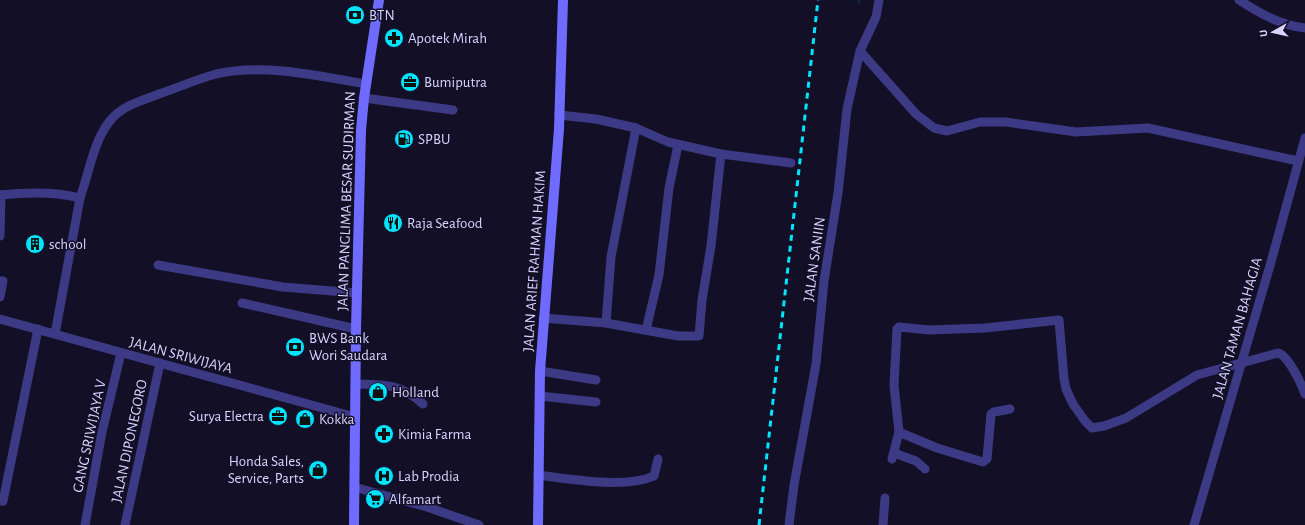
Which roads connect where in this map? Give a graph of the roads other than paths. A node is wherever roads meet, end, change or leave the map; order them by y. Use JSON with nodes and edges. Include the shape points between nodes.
{"nodes":[{"id":1,"x":379,"y":0,"type":"edge"},
{"id":2,"x":563,"y":0,"type":"edge"},
{"id":3,"x":879,"y":0,"type":"edge"},
{"id":4,"x":1238,"y":0,"type":"edge"},
{"id":5,"x":1305,"y":28,"type":"edge"},
{"id":6,"x":860,"y":51,"type":"junction"},
{"id":7,"x":366,"y":84,"type":"junction"},
{"id":8,"x":364,"y":98,"type":"junction"},
{"id":9,"x":453,"y":110,"type":"dead end"},
{"id":10,"x":559,"y":115,"type":"junction"},
{"id":11,"x":636,"y":128,"type":"junction"},
{"id":12,"x":1305,"y":138,"type":"edge"},
{"id":13,"x":678,"y":145,"type":"junction"},
{"id":14,"x":721,"y":154,"type":"junction"},
{"id":15,"x":1298,"y":160,"type":"junction"},
{"id":16,"x":791,"y":163,"type":"dead end"},
{"id":17,"x":1,"y":195,"type":"edge"},
{"id":18,"x":80,"y":198,"type":"junction"},
{"id":19,"x":0,"y":236,"type":"edge"},
{"id":20,"x":158,"y":265,"type":"dead end"},
{"id":21,"x":0,"y":281,"type":"edge"},
{"id":22,"x":357,"y":293,"type":"junction"},
{"id":23,"x":0,"y":297,"type":"edge"},
{"id":24,"x":242,"y":303,"type":"dead end"},
{"id":25,"x":544,"y":318,"type":"junction"},
{"id":26,"x":0,"y":319,"type":"edge"},
{"id":27,"x":606,"y":323,"type":"junction"},
{"id":28,"x":38,"y":329,"type":"junction"},
{"id":29,"x":356,"y":330,"type":"junction"},
{"id":30,"x":646,"y":330,"type":"junction"},
{"id":31,"x":55,"y":334,"type":"junction"},
{"id":32,"x":121,"y":353,"type":"junction"},
{"id":33,"x":160,"y":363,"type":"junction"},
{"id":34,"x":1241,"y":363,"type":"junction"},
{"id":35,"x":540,"y":372,"type":"junction"},
{"id":36,"x":596,"y":380,"type":"dead end"},
{"id":37,"x":355,"y":384,"type":"junction"},
{"id":38,"x":1305,"y":394,"type":"edge"},
{"id":39,"x":540,"y":396,"type":"junction"},
{"id":40,"x":596,"y":402,"type":"dead end"},
{"id":41,"x":423,"y":404,"type":"dead end"},
{"id":42,"x":1010,"y":409,"type":"dead end"},
{"id":43,"x":355,"y":417,"type":"junction"},
{"id":44,"x":899,"y":432,"type":"junction"},
{"id":45,"x":658,"y":459,"type":"dead end"},
{"id":46,"x":925,"y":469,"type":"dead end"},
{"id":47,"x":538,"y":474,"type":"junction"},
{"id":48,"x":354,"y":487,"type":"junction"},
{"id":49,"x":885,"y":498,"type":"dead end"},
{"id":50,"x":0,"y":501,"type":"edge"},
{"id":51,"x":85,"y":525,"type":"edge"},
{"id":52,"x":125,"y":525,"type":"edge"},
{"id":53,"x":354,"y":525,"type":"edge"},
{"id":54,"x":479,"y":525,"type":"edge"},
{"id":55,"x":538,"y":525,"type":"edge"},
{"id":56,"x":789,"y":525,"type":"edge"},
{"id":57,"x":883,"y":525,"type":"edge"},
{"id":58,"x":1194,"y":525,"type":"edge"}],
"edges":[{"from":1,"to":7,"type":"main road","name":"JALAN PANGLIMA BESAR SUDIRMAN"},
{"from":2,"to":10,"type":"main road","name":"JALAN ARIEF RAHMAN HAKIM"},
{"from":3,"to":6,"type":"street","name":"JALAN SANIIN","via":[[876,17]]},
{"from":4,"to":5,"type":"street","via":[[1264,16]]},
{"from":6,"to":15,"type":"street","via":[[916,114],[934,128],[947,131],[980,122],[1006,122],[1076,132],[1148,128]]},
{"from":6,"to":56,"type":"street","name":"JALAN SANIIN","via":[[847,109],[838,193],[824,281],[816,364]]},
{"from":7,"to":8,"type":"main road","name":"JALAN PANGLIMA BESAR SUDIRMAN"},
{"from":7,"to":18,"type":"street","via":[[296,72],[238,71],[200,79],[137,102],[116,114],[105,129]]},
{"from":8,"to":9,"type":"street"},
{"from":8,"to":22,"type":"main road","name":"JALAN PANGLIMA BESAR SUDIRMAN"},
{"from":10,"to":11,"type":"street","via":[[596,119]]},
{"from":10,"to":25,"type":"main road","name":"JALAN ARIEF RAHMAN HAKIM"},
{"from":11,"to":13,"type":"street"},
{"from":11,"to":27,"type":"street","via":[[611,257]]},
{"from":12,"to":15,"type":"street","name":"JALAN TAMAN BAHAGIA"},
{"from":13,"to":14,"type":"street"},
{"from":13,"to":30,"type":"street","via":[[669,188],[659,275]]},
{"from":14,"to":16,"type":"street"},
{"from":14,"to":30,"type":"street","via":[[699,336],[683,337]]},
{"from":15,"to":34,"type":"street","name":"JALAN TAMAN BAHAGIA"},
{"from":17,"to":18,"type":"street","via":[[20,192],[48,193]]},
{"from":17,"to":19,"type":"street"},
{"from":18,"to":31,"type":"street"},
{"from":20,"to":22,"type":"street","via":[[283,287]]},
{"from":21,"to":23,"type":"street","via":[[3,281]]},
{"from":22,"to":29,"type":"main road","name":"JALAN PANGLIMA BESAR SUDIRMAN"},
{"from":24,"to":29,"type":"street"},
{"from":25,"to":27,"type":"street"},
{"from":25,"to":35,"type":"main road","name":"JALAN ARIEF RAHMAN HAKIM"},
{"from":26,"to":28,"type":"street","name":"JALAN SRIWIJAYA"},
{"from":27,"to":30,"type":"street"},
{"from":28,"to":31,"type":"street","name":"JALAN SRIWIJAYA"},
{"from":28,"to":50,"type":"street","via":[[3,501]]},
{"from":29,"to":37,"type":"main road","name":"JALAN PANGLIMA BESAR SUDIRMAN"},
{"from":31,"to":32,"type":"street","name":"JALAN SRIWIJAYA"},
{"from":32,"to":33,"type":"street","name":"JALAN SRIWIJAYA"},
{"from":32,"to":51,"type":"street","name":"GANG SRIWIJAYA V","via":[[102,432]]},
{"from":33,"to":43,"type":"street","name":"JALAN SRIWIJAYA"},
{"from":33,"to":52,"type":"street","name":"JALAN DIPONEGORO"},
{"from":34,"to":38,"type":"street","via":[[1281,353],[1298,378]]},
{"from":34,"to":44,"type":"street","via":[[1197,375],[1126,418],[1092,428],[1073,404],[1066,389],[1059,320],[985,328],[929,330],[900,327],[897,329],[894,385]]},
{"from":34,"to":58,"type":"street","name":"JALAN TAMAN BAHAGIA"},
{"from":35,"to":36,"type":"street"},
{"from":35,"to":39,"type":"main road","name":"JALAN ARIEF RAHMAN HAKIM"},
{"from":37,"to":41,"type":"street","via":[[396,386]]},
{"from":37,"to":43,"type":"main road","name":"JALAN PANGLIMA BESAR SUDIRMAN"},
{"from":39,"to":40,"type":"street"},
{"from":39,"to":47,"type":"main road","name":"JALAN ARIEF RAHMAN HAKIM"},
{"from":42,"to":44,"type":"street","via":[[991,414],[987,459],[983,462],[937,448]]},
{"from":43,"to":48,"type":"main road","name":"JALAN PANGLIMA BESAR SUDIRMAN"},
{"from":44,"to":46,"type":"street","via":[[893,456],[916,461]]},
{"from":45,"to":47,"type":"street","via":[[654,476],[641,482],[586,482]]},
{"from":47,"to":55,"type":"main road","name":"JALAN ARIEF RAHMAN HAKIM"},
{"from":48,"to":53,"type":"main road","name":"JALAN PANGLIMA BESAR SUDIRMAN"},
{"from":48,"to":54,"type":"street"},
{"from":49,"to":57,"type":"street"}]}
